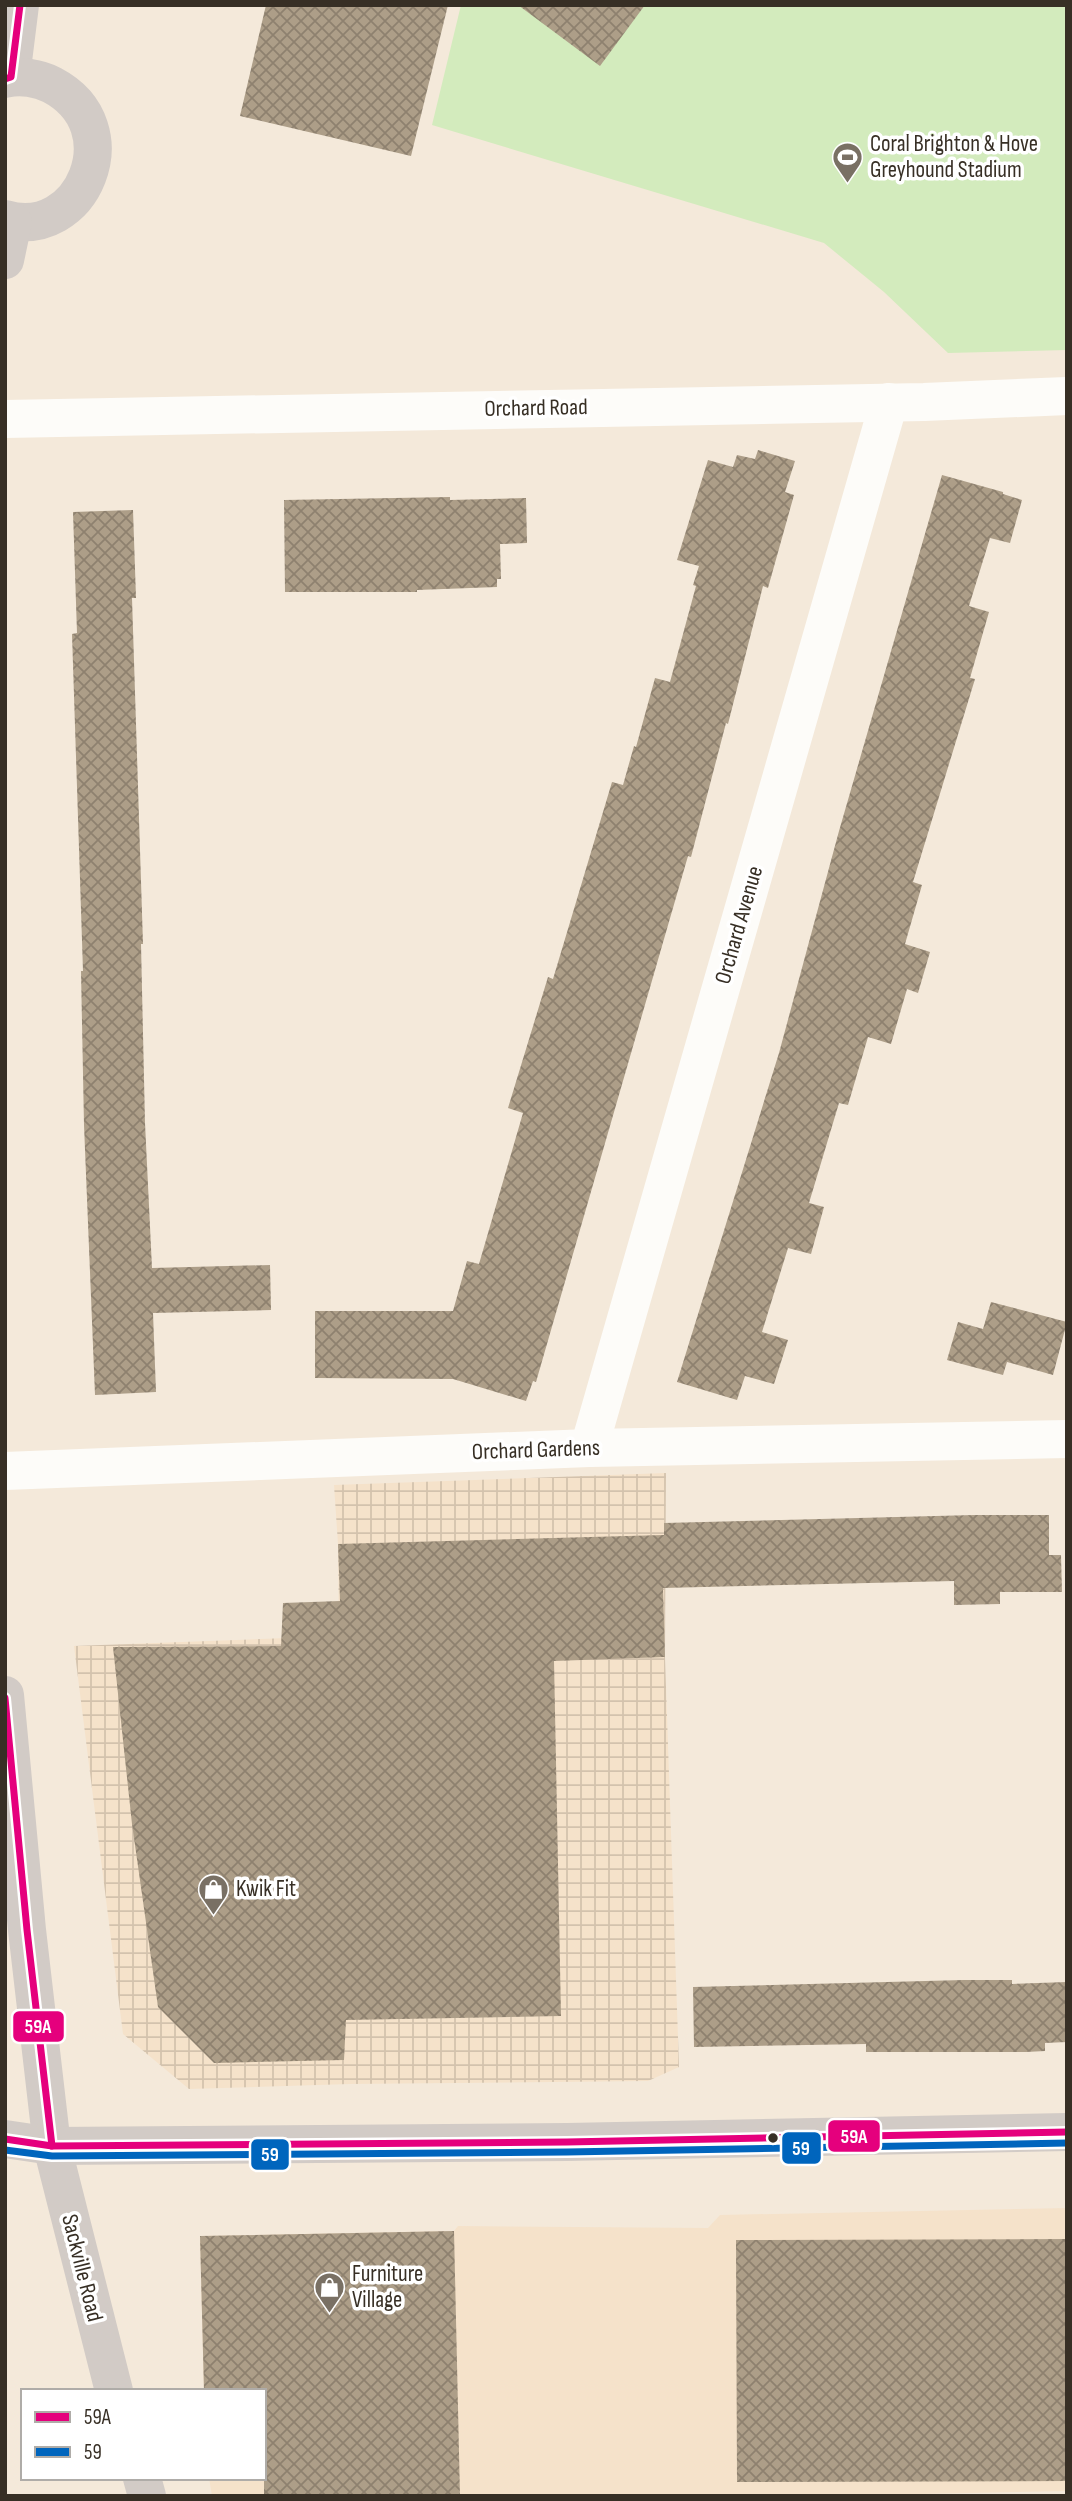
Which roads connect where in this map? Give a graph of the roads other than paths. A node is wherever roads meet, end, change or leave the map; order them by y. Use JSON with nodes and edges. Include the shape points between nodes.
{"nodes":[{"id":1,"x":20,"y":5,"type":"edge"},
{"id":2,"x":8,"y":78,"type":"edge"},
{"id":3,"x":9,"y":220,"type":"edge"},
{"id":4,"x":5,"y":260,"type":"edge"},
{"id":5,"x":1067,"y":396,"type":"edge"},
{"id":6,"x":889,"y":402,"type":"junction"},
{"id":7,"x":5,"y":419,"type":"edge"},
{"id":8,"x":1067,"y":1439,"type":"edge"},
{"id":9,"x":589,"y":1448,"type":"junction"},
{"id":10,"x":5,"y":1471,"type":"edge"},
{"id":11,"x":5,"y":1695,"type":"edge"},
{"id":12,"x":1067,"y":2132,"type":"edge"},
{"id":13,"x":5,"y":2139,"type":"edge"},
{"id":14,"x":52,"y":2146,"type":"junction"},
{"id":15,"x":113,"y":2389,"type":"edge"}],
"edges":[{"from":1,"to":2,"type":"main road"},
{"from":2,"to":3,"type":"main road","via":[[40,79],[66,92],[86,115],[94,143],[91,172],[79,194],[61,211],[38,220]]},
{"from":3,"to":4,"type":"main road"},
{"from":5,"to":6,"type":"street","name":"Orchard Road"},
{"from":6,"to":7,"type":"street","name":"Orchard Road"},
{"from":6,"to":9,"type":"street","name":"Orchard Avenue"},
{"from":8,"to":9,"type":"street","name":"Orchard Gardens"},
{"from":9,"to":10,"type":"street","name":"Orchard Gardens"},
{"from":11,"to":14,"type":"main road","name":"Sackville Road"},
{"from":12,"to":14,"type":"main road"},
{"from":13,"to":14,"type":"main road"},
{"from":14,"to":15,"type":"main road","name":"Sackville Road"}]}
